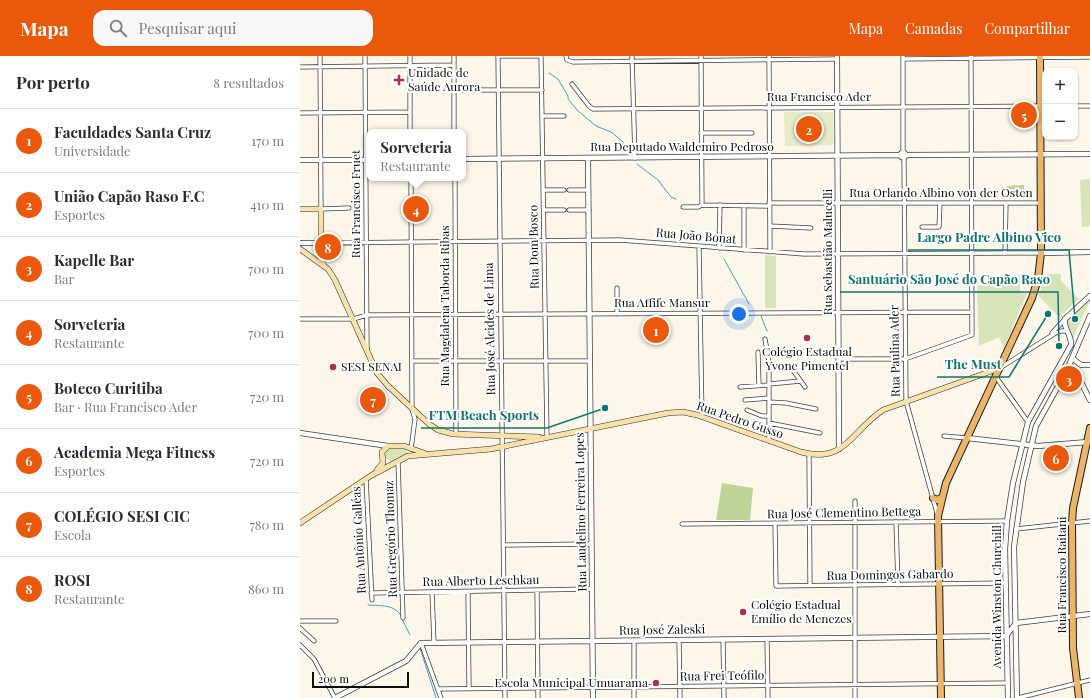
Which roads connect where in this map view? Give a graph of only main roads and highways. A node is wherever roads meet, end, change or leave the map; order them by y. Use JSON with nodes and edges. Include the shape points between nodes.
{"nodes":[{"id":1,"x":1040,"y":57,"type":"edge"},
{"id":2,"x":1042,"y":106,"type":"edge"},
{"id":3,"x":300,"y":209,"type":"edge"},
{"id":4,"x":300,"y":248,"type":"edge"},
{"id":5,"x":321,"y":257,"type":"junction"},
{"id":6,"x":313,"y":258,"type":"junction"},
{"id":7,"x":325,"y":267,"type":"junction"},
{"id":8,"x":1000,"y":368,"type":"junction"},
{"id":9,"x":1090,"y":428,"type":"edge"},
{"id":10,"x":547,"y":438,"type":"junction"},
{"id":11,"x":1088,"y":442,"type":"edge"},
{"id":12,"x":411,"y":449,"type":"junction"},
{"id":13,"x":427,"y":454,"type":"junction"},
{"id":14,"x":410,"y":456,"type":"junction"},
{"id":15,"x":382,"y":457,"type":"junction"},
{"id":16,"x":389,"y":465,"type":"junction"},
{"id":17,"x":372,"y":475,"type":"junction"},
{"id":18,"x":933,"y":498,"type":"road end"},
{"id":19,"x":941,"y":498,"type":"junction"},
{"id":20,"x":300,"y":523,"type":"edge"},
{"id":21,"x":940,"y":698,"type":"edge"},
{"id":22,"x":1079,"y":698,"type":"edge"}],
"edges":[{"from":1,"to":2,"type":"main road"},
{"from":2,"to":8,"type":"main road","via":[[1041,253],[1037,284]]},
{"from":3,"to":5,"type":"main road","via":[[321,209]]},
{"from":4,"to":6,"type":"main road"},
{"from":5,"to":6,"type":"main road"},
{"from":5,"to":7,"type":"main road"},
{"from":6,"to":7,"type":"main road"},
{"from":7,"to":10,"type":"main road","via":[[338,286],[367,352],[384,382],[438,430],[456,434]]},
{"from":8,"to":10,"type":"main road","name":"Rua Pedro Gusso","via":[[906,401],[877,414],[839,448],[809,454],[688,413],[668,412]]},
{"from":8,"to":19,"type":"main road"},
{"from":9,"to":11,"type":"main road","name":"Rua Francisco Raitani"},
{"from":10,"to":13,"type":"main road","name":"Rua Pedro Gusso","via":[[468,452]]},
{"from":11,"to":22,"type":"main road","name":"Rua Francisco Raitani","via":[[1072,523],[1073,656]]},
{"from":12,"to":13,"type":"main road","name":"Rua Pedro Gusso"},
{"from":12,"to":14,"type":"main road"},
{"from":12,"to":15,"type":"main road","name":"Rua Pedro Gusso","via":[[404,446],[388,446],[383,450]]},
{"from":13,"to":14,"type":"main road","name":"Rua Pedro Gusso"},
{"from":14,"to":16,"type":"main road","name":"Rua Pedro Gusso"},
{"from":15,"to":16,"type":"main road"},
{"from":15,"to":17,"type":"main road","name":"Rua Pedro Gusso","via":[[381,466]]},
{"from":16,"to":17,"type":"main road","name":"Rua Pedro Gusso"},
{"from":17,"to":20,"type":"main road","name":"Rua Pedro Gusso"},
{"from":18,"to":19,"type":"main road"},
{"from":19,"to":21,"type":"main road","via":[[938,519]]}]}
